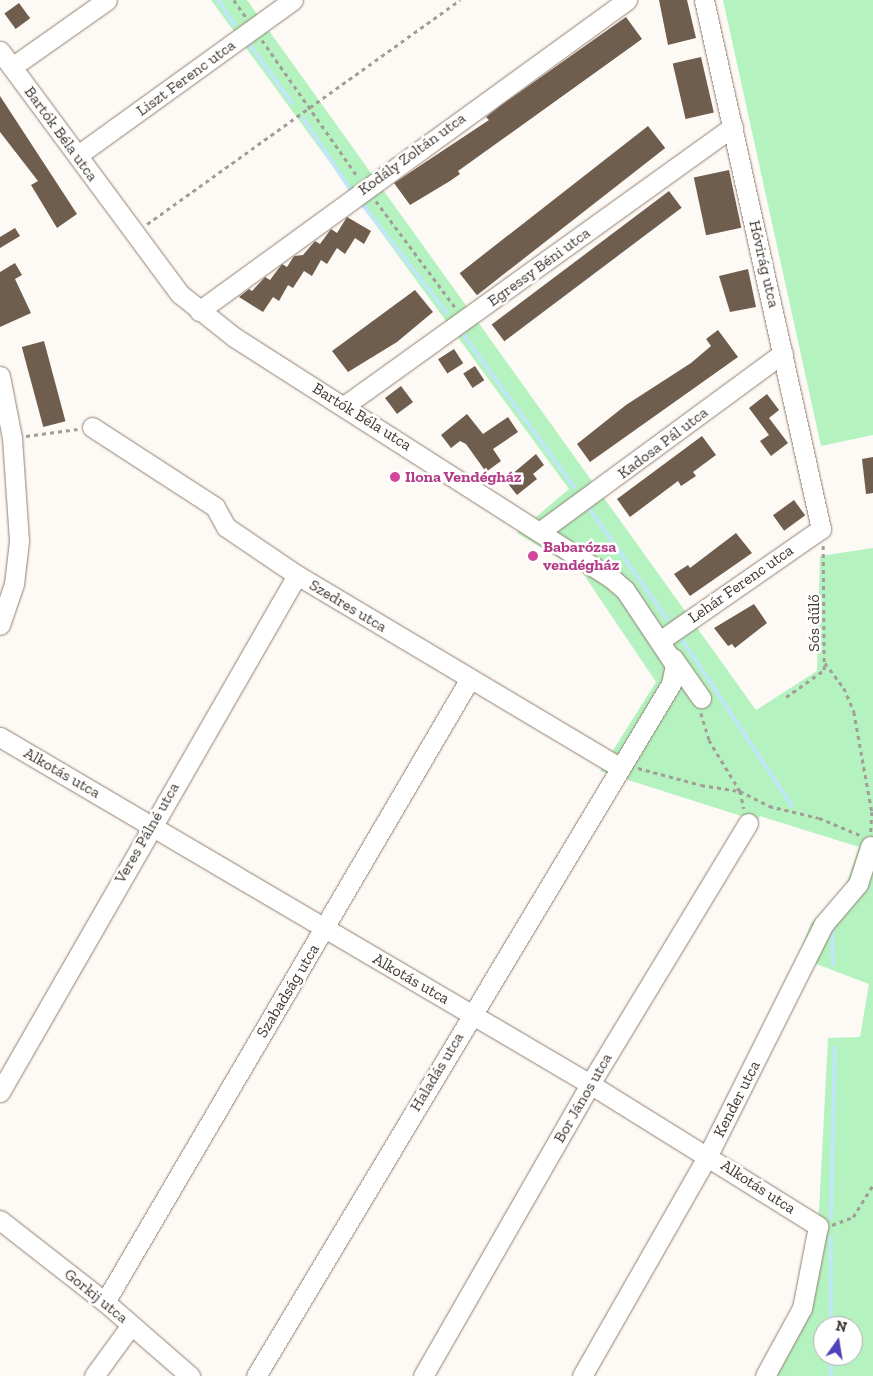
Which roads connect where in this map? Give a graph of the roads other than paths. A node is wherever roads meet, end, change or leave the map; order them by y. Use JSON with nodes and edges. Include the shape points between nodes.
{"nodes":[{"id":1,"x":107,"y":0,"type":"edge"},
{"id":2,"x":293,"y":0,"type":"edge"},
{"id":3,"x":627,"y":0,"type":"edge"},
{"id":4,"x":704,"y":0,"type":"edge"},
{"id":5,"x":0,"y":50,"type":"edge"},
{"id":6,"x":12,"y":67,"type":"junction"},
{"id":7,"x":733,"y":126,"type":"junction"},
{"id":8,"x":78,"y":155,"type":"junction"},
{"id":9,"x":199,"y":311,"type":"junction"},
{"id":10,"x":783,"y":353,"type":"junction"},
{"id":11,"x":0,"y":376,"type":"edge"},
{"id":12,"x":344,"y":406,"type":"junction"},
{"id":13,"x":92,"y":427,"type":"road end"},
{"id":14,"x":821,"y":529,"type":"joint"},
{"id":15,"x":542,"y":530,"type":"junction"},
{"id":16,"x":297,"y":575,"type":"junction"},
{"id":17,"x":4,"y":604,"type":"edge"},
{"id":18,"x":0,"y":625,"type":"edge"},
{"id":19,"x":661,"y":640,"type":"junction"},
{"id":20,"x":673,"y":658,"type":"junction"},
{"id":21,"x":469,"y":680,"type":"junction"},
{"id":22,"x":699,"y":694,"type":"road end"},
{"id":23,"x":0,"y":737,"type":"edge"},
{"id":24,"x":621,"y":765,"type":"junction"},
{"id":25,"x":748,"y":823,"type":"road end"},
{"id":26,"x":152,"y":825,"type":"junction"},
{"id":27,"x":870,"y":846,"type":"road end"},
{"id":28,"x":326,"y":928,"type":"junction"},
{"id":29,"x":472,"y":1014,"type":"junction"},
{"id":30,"x":590,"y":1084,"type":"junction"},
{"id":31,"x":0,"y":1092,"type":"edge"},
{"id":32,"x":708,"y":1155,"type":"junction"},
{"id":33,"x":0,"y":1220,"type":"edge"},
{"id":34,"x":105,"y":1302,"type":"junction"},
{"id":35,"x":131,"y":1325,"type":"junction"},
{"id":36,"x":94,"y":1376,"type":"edge"},
{"id":37,"x":190,"y":1376,"type":"edge"},
{"id":38,"x":256,"y":1376,"type":"edge"},
{"id":39,"x":423,"y":1376,"type":"edge"},
{"id":40,"x":582,"y":1376,"type":"edge"},
{"id":41,"x":765,"y":1376,"type":"edge"}],
"edges":[{"from":1,"to":6,"type":"street"},
{"from":2,"to":8,"type":"street","name":"Liszt Ferenc utca"},
{"from":3,"to":9,"type":"street","name":"Kodály Zoltán utca"},
{"from":4,"to":7,"type":"street","name":"Hóvirág utca"},
{"from":5,"to":6,"type":"street","name":"Bartók Béla utca"},
{"from":6,"to":8,"type":"street","name":"Bartók Béla utca"},
{"from":7,"to":10,"type":"street","name":"Hóvirág utca"},
{"from":7,"to":12,"type":"street","name":"Egressy Béni utca"},
{"from":8,"to":9,"type":"street","name":"Bartók Béla utca","via":[[172,286]]},
{"from":9,"to":12,"type":"street","name":"Bartók Béla utca"},
{"from":10,"to":14,"type":"street","name":"Hóvirág utca"},
{"from":10,"to":15,"type":"street","name":"Kadosa Pál utca"},
{"from":11,"to":17,"type":"street","via":[[12,438],[19,541]]},
{"from":12,"to":15,"type":"street","name":"Bartók Béla utca"},
{"from":13,"to":16,"type":"street","name":"Szedres utca","via":[[215,507],[226,527]]},
{"from":14,"to":19,"type":"street","name":"Lehár Ferenc utca"},
{"from":15,"to":19,"type":"street","name":"Bartók Béla utca","via":[[619,584]]},
{"from":16,"to":21,"type":"street","name":"Szedres utca"},
{"from":16,"to":26,"type":"street","name":"Veres Pálné utca"},
{"from":17,"to":18,"type":"street"},
{"from":19,"to":20,"type":"street","name":"Bartók Béla utca"},
{"from":20,"to":22,"type":"street","name":"Bartók Béla utca"},
{"from":20,"to":24,"type":"street","via":[[676,670],[671,684]]},
{"from":21,"to":24,"type":"street","name":"Szedres utca"},
{"from":21,"to":28,"type":"street","name":"Szabadság utca"},
{"from":23,"to":26,"type":"street","name":"Alkotás utca"},
{"from":24,"to":29,"type":"street","name":"Haladás utca"},
{"from":25,"to":30,"type":"street","name":"Bor János utca"},
{"from":26,"to":28,"type":"street","name":"Alkotás utca"},
{"from":26,"to":31,"type":"street","name":"Veres Pálné utca"},
{"from":27,"to":32,"type":"street","name":"Kender utca","via":[[866,870],[851,896],[823,925]]},
{"from":28,"to":29,"type":"street","name":"Alkotás utca"},
{"from":28,"to":34,"type":"street","name":"Szabadság utca"},
{"from":29,"to":30,"type":"street","name":"Alkotás utca"},
{"from":29,"to":38,"type":"street","name":"Haladás utca"},
{"from":30,"to":32,"type":"street","name":"Alkotás utca"},
{"from":30,"to":39,"type":"street","name":"Bor János utca"},
{"from":32,"to":40,"type":"street","name":"Kender utca"},
{"from":32,"to":41,"type":"street","name":"Alkotás utca","via":[[818,1226],[802,1308]]},
{"from":33,"to":34,"type":"street","name":"Gorkij utca"},
{"from":34,"to":35,"type":"street","name":"Gorkij utca"},
{"from":35,"to":36,"type":"street"},
{"from":35,"to":37,"type":"street","name":"Gorkij utca"}]}
